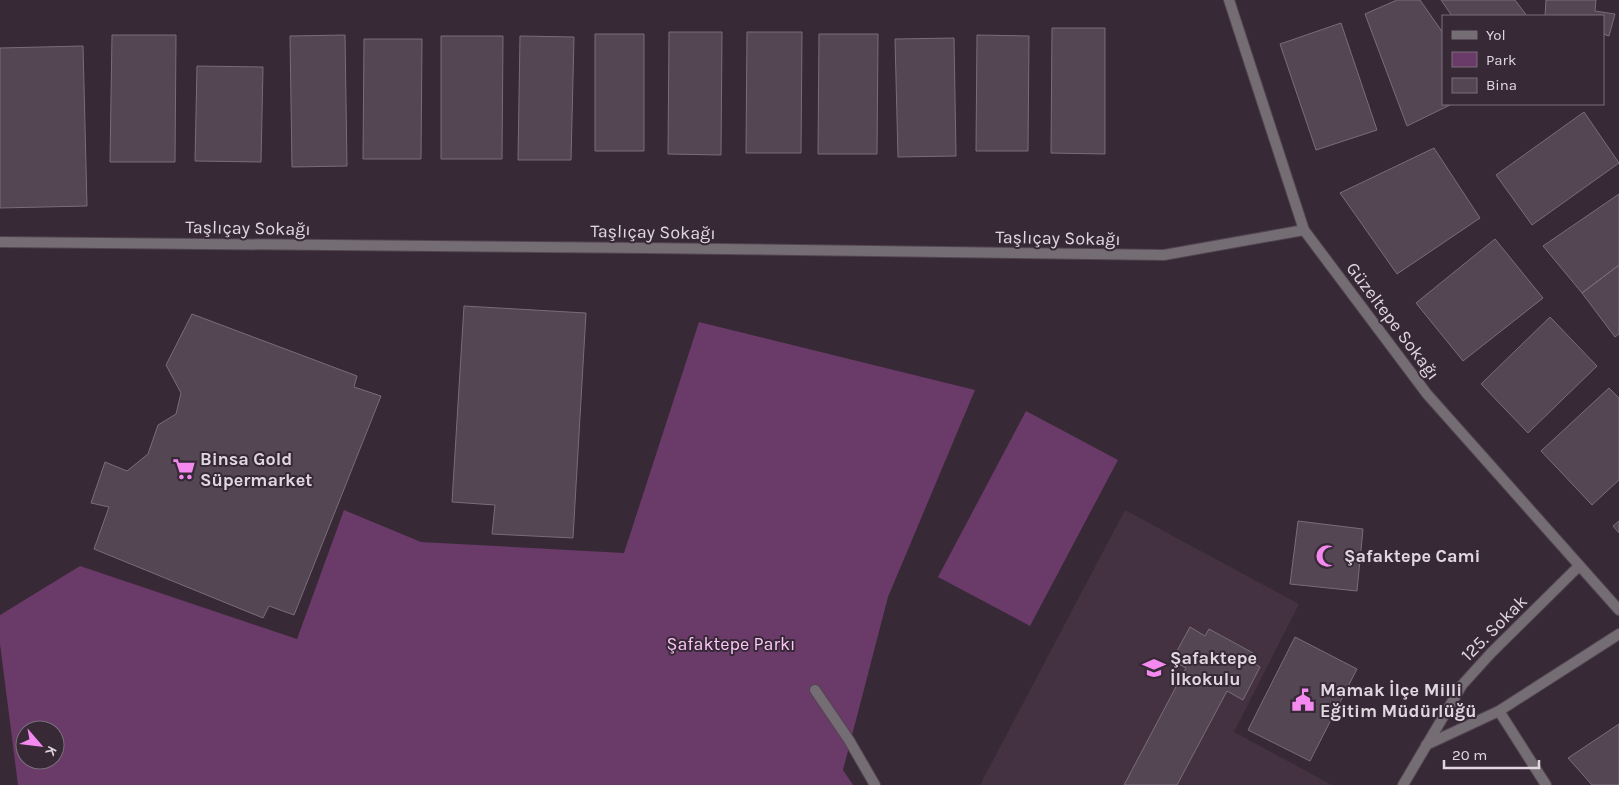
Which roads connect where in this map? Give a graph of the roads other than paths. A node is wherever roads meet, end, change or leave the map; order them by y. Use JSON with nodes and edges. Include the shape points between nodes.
{"nodes":[{"id":1,"x":1230,"y":0,"type":"edge"},
{"id":2,"x":1304,"y":230,"type":"junction"},
{"id":3,"x":0,"y":242,"type":"edge"},
{"id":4,"x":1579,"y":566,"type":"junction"},
{"id":5,"x":1619,"y":610,"type":"edge"},
{"id":6,"x":1619,"y":634,"type":"edge"},
{"id":7,"x":815,"y":690,"type":"dead end"},
{"id":8,"x":1498,"y":711,"type":"junction"},
{"id":9,"x":1426,"y":745,"type":"junction"},
{"id":10,"x":875,"y":785,"type":"edge"},
{"id":11,"x":1403,"y":785,"type":"edge"},
{"id":12,"x":1546,"y":785,"type":"edge"}],
"edges":[{"from":1,"to":2,"type":"street","name":"Güzeltepe Sokağı"},
{"from":2,"to":3,"type":"street","name":"Taşlıçay Sokağı","via":[[1164,256]]},
{"from":2,"to":4,"type":"street","name":"Güzeltepe Sokağı","via":[[1427,394]]},
{"from":4,"to":5,"type":"street","name":"Güzeltepe Sokağı"},
{"from":4,"to":9,"type":"street","name":"125. Sokak","via":[[1490,652],[1462,685]]},
{"from":6,"to":8,"type":"street"},
{"from":7,"to":10,"type":"street"},
{"from":8,"to":9,"type":"street"},
{"from":8,"to":12,"type":"street"},
{"from":9,"to":11,"type":"street","name":"125. Sokak"}]}
